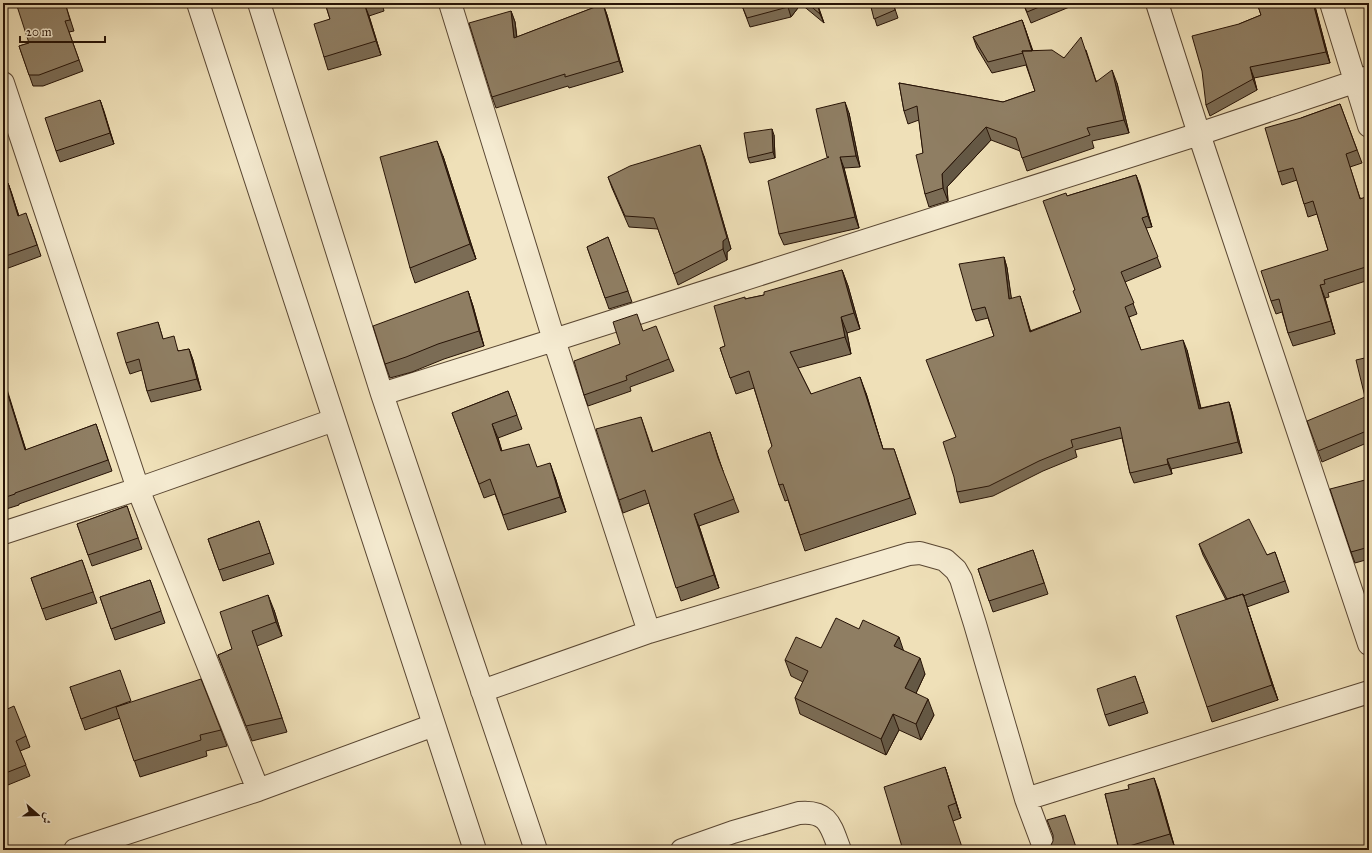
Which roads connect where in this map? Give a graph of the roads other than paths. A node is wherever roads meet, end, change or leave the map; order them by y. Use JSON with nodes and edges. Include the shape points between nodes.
{"nodes":[{"id":1,"x":198,"y":3,"type":"edge"},
{"id":2,"x":259,"y":3,"type":"edge"},
{"id":3,"x":450,"y":3,"type":"edge"},
{"id":4,"x":1157,"y":3,"type":"edge"},
{"id":5,"x":1331,"y":3,"type":"edge"},
{"id":6,"x":1362,"y":80,"type":"edge"},
{"id":7,"x":3,"y":83,"type":"edge"},
{"id":8,"x":1369,"y":126,"type":"edge"},
{"id":9,"x":1199,"y":134,"type":"junction"},
{"id":10,"x":554,"y":340,"type":"junction"},
{"id":11,"x":382,"y":394,"type":"junction"},
{"id":12,"x":334,"y":420,"type":"junction"},
{"id":13,"x":138,"y":489,"type":"junction"},
{"id":14,"x":3,"y":533,"type":"edge"},
{"id":15,"x":649,"y":632,"type":"junction"},
{"id":16,"x":1369,"y":644,"type":"edge"},
{"id":17,"x":482,"y":691,"type":"junction"},
{"id":18,"x":1369,"y":692,"type":"edge"},
{"id":19,"x":434,"y":725,"type":"junction"},
{"id":20,"x":258,"y":790,"type":"junction"},
{"id":21,"x":1026,"y":800,"type":"junction"},
{"id":22,"x":75,"y":850,"type":"edge"},
{"id":23,"x":475,"y":850,"type":"edge"},
{"id":24,"x":536,"y":850,"type":"edge"},
{"id":25,"x":682,"y":850,"type":"edge"},
{"id":26,"x":840,"y":850,"type":"edge"},
{"id":27,"x":1045,"y":850,"type":"edge"}],
"edges":[{"from":1,"to":12,"type":"street"},
{"from":2,"to":11,"type":"street"},
{"from":3,"to":10,"type":"street"},
{"from":4,"to":9,"type":"street"},
{"from":5,"to":6,"type":"street"},
{"from":6,"to":8,"type":"street"},
{"from":6,"to":9,"type":"street"},
{"from":7,"to":13,"type":"street"},
{"from":9,"to":10,"type":"street"},
{"from":9,"to":16,"type":"street"},
{"from":10,"to":11,"type":"street"},
{"from":10,"to":15,"type":"street"},
{"from":11,"to":17,"type":"street"},
{"from":12,"to":13,"type":"street"},
{"from":12,"to":19,"type":"street"},
{"from":13,"to":14,"type":"street"},
{"from":13,"to":20,"type":"street"},
{"from":15,"to":17,"type":"street"},
{"from":15,"to":21,"type":"street","via":[[909,554],[920,553],[945,560],[961,579]]},
{"from":17,"to":24,"type":"street"},
{"from":18,"to":21,"type":"street"},
{"from":19,"to":20,"type":"street"},
{"from":19,"to":23,"type":"street"},
{"from":20,"to":22,"type":"street"},
{"from":21,"to":27,"type":"street"},
{"from":25,"to":26,"type":"street","via":[[732,832],[807,813],[828,821]]}]}
